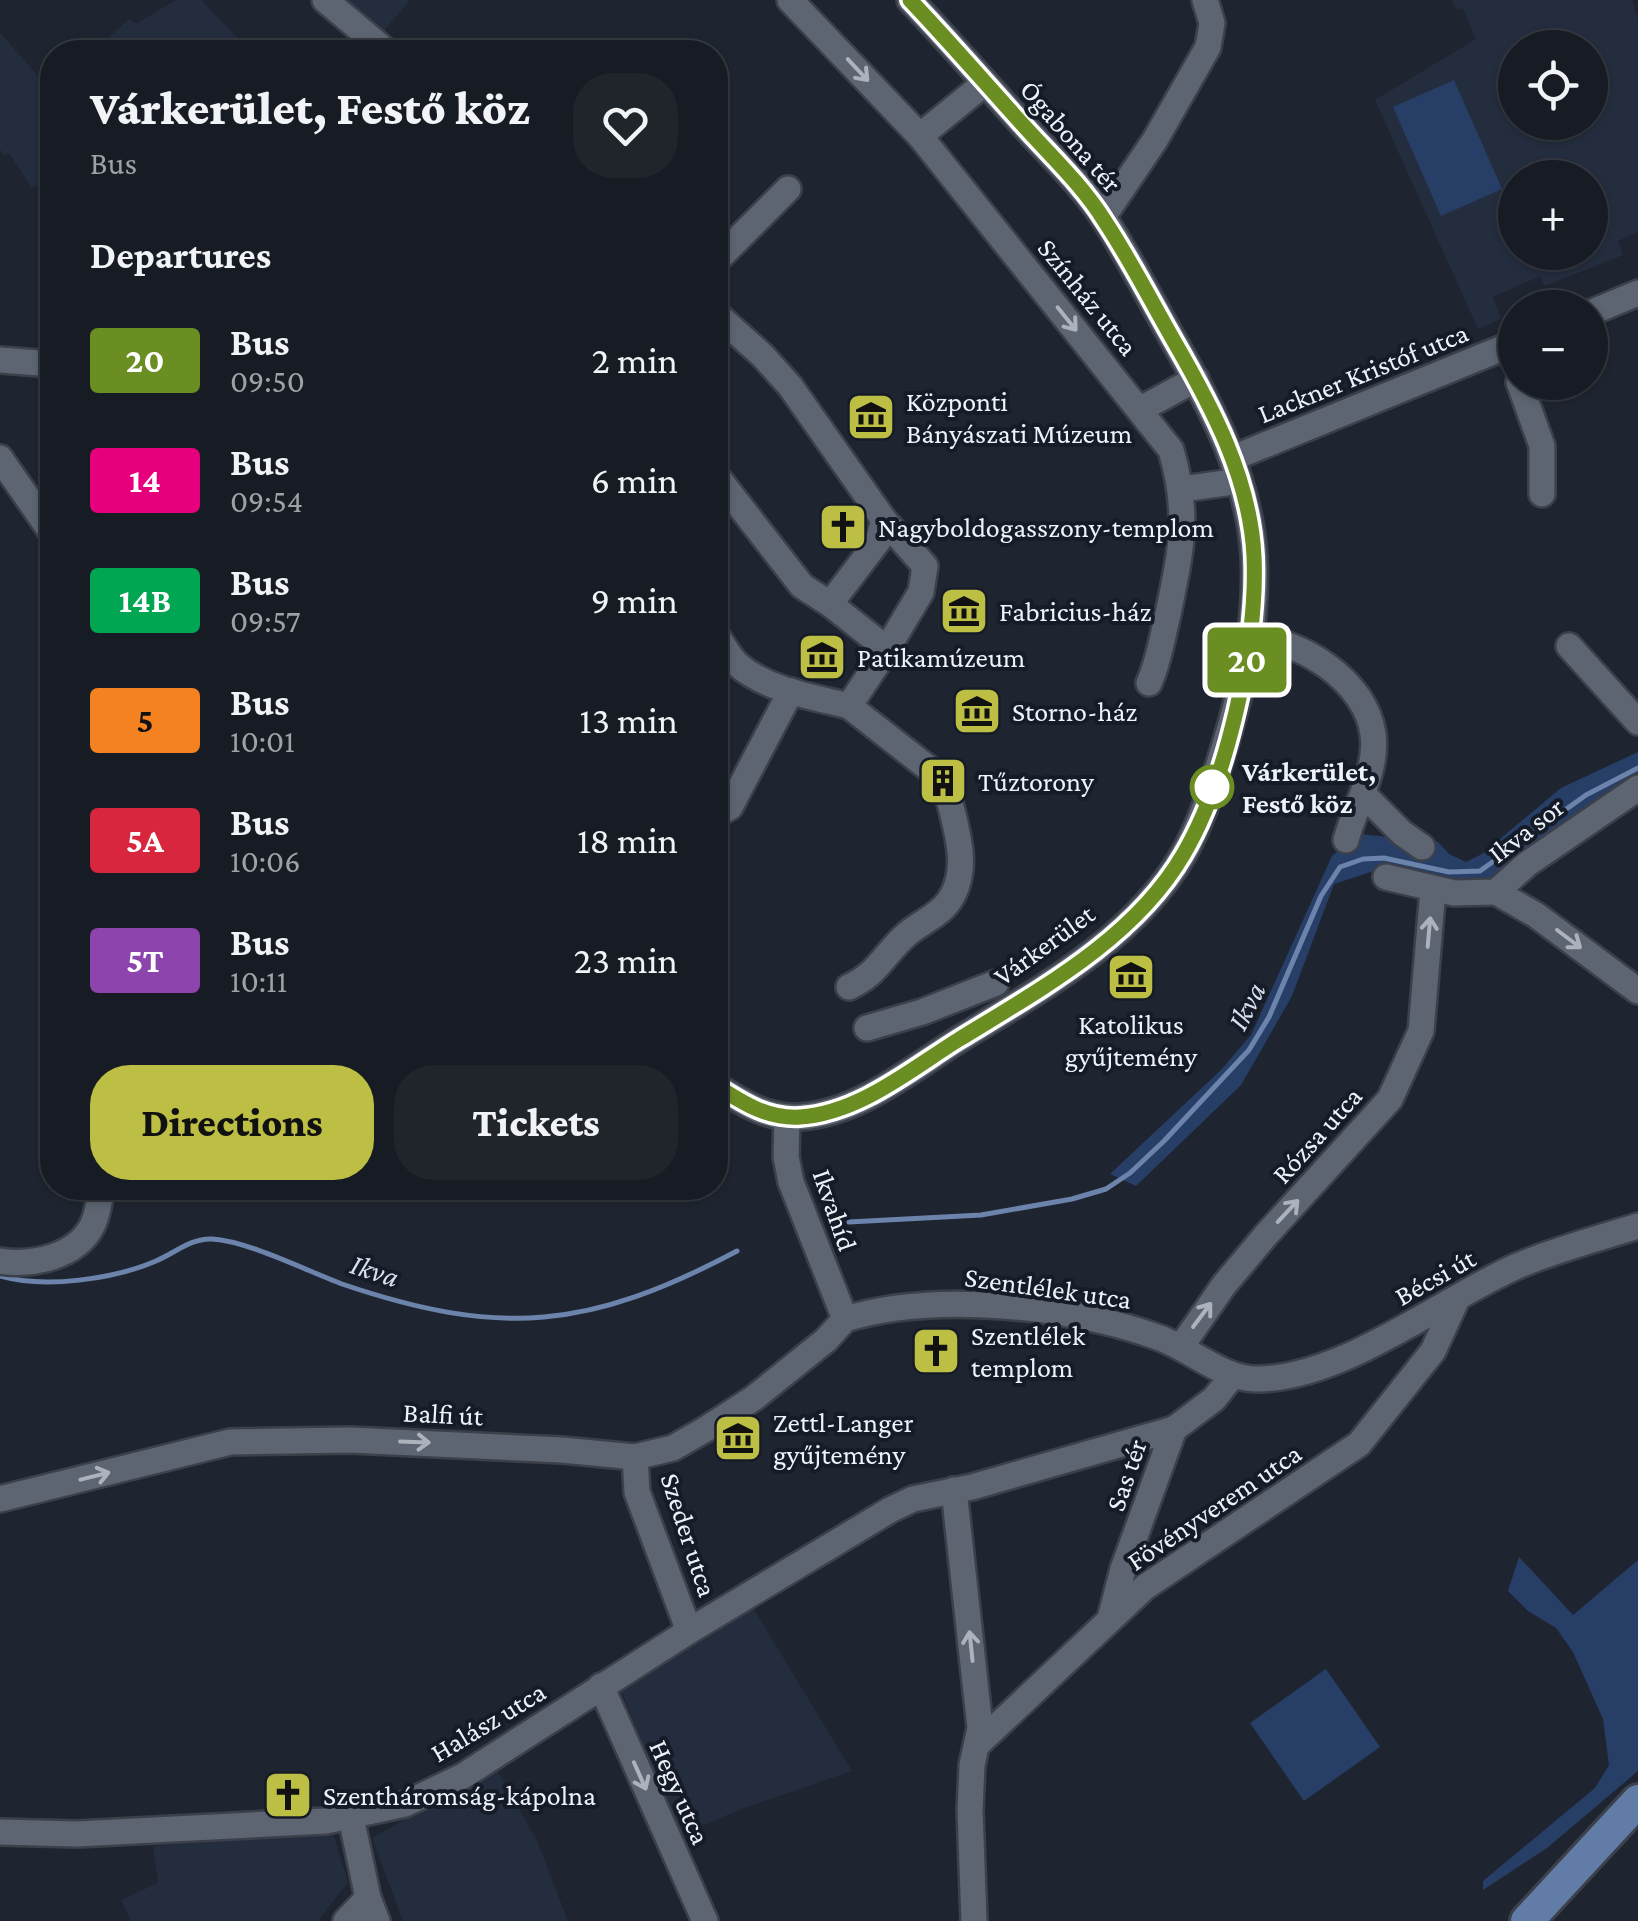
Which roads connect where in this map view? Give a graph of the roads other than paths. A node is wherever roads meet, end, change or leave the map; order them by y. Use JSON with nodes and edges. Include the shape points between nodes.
{"nodes":[{"id":1,"x":325,"y":0,"type":"edge"},
{"id":2,"x":790,"y":0,"type":"edge"},
{"id":3,"x":910,"y":0,"type":"edge"},
{"id":4,"x":1205,"y":0,"type":"edge"},
{"id":5,"x":367,"y":40,"type":"edge"},
{"id":6,"x":986,"y":83,"type":"junction"},
{"id":7,"x":920,"y":136,"type":"junction"},
{"id":8,"x":788,"y":188,"type":"dead end"},
{"id":9,"x":1103,"y":218,"type":"junction"},
{"id":10,"x":728,"y":249,"type":"edge"},
{"id":11,"x":1638,"y":293,"type":"edge"},
{"id":12,"x":1608,"y":305,"type":"edge"},
{"id":13,"x":728,"y":325,"type":"edge"},
{"id":14,"x":1498,"y":350,"type":"edge"},
{"id":15,"x":0,"y":360,"type":"edge"},
{"id":16,"x":40,"y":363,"type":"edge"},
{"id":17,"x":1196,"y":379,"type":"junction"},
{"id":18,"x":1525,"y":400,"type":"edge"},
{"id":19,"x":1141,"y":409,"type":"junction"},
{"id":20,"x":0,"y":458,"type":"edge"},
{"id":21,"x":1230,"y":471,"type":"junction"},
{"id":22,"x":1182,"y":489,"type":"junction"},
{"id":23,"x":728,"y":491,"type":"edge"},
{"id":24,"x":1542,"y":494,"type":"dead end"},
{"id":25,"x":40,"y":516,"type":"edge"},
{"id":26,"x":881,"y":516,"type":"junction"},
{"id":27,"x":830,"y":604,"type":"junction"},
{"id":28,"x":1251,"y":637,"type":"junction"},
{"id":29,"x":1569,"y":646,"type":"dead end"},
{"id":30,"x":887,"y":649,"type":"junction"},
{"id":31,"x":728,"y":666,"type":"edge"},
{"id":32,"x":1149,"y":683,"type":"dead end"},
{"id":33,"x":791,"y":691,"type":"junction"},
{"id":34,"x":849,"y":706,"type":"junction"},
{"id":35,"x":1638,"y":722,"type":"edge"},
{"id":36,"x":932,"y":771,"type":"dead end"},
{"id":37,"x":1638,"y":788,"type":"edge"},
{"id":38,"x":1363,"y":794,"type":"junction"},
{"id":39,"x":948,"y":795,"type":"dead end"},
{"id":40,"x":728,"y":808,"type":"edge"},
{"id":41,"x":1346,"y":840,"type":"dead end"},
{"id":42,"x":1422,"y":847,"type":"dead end"},
{"id":43,"x":1386,"y":877,"type":"dead end"},
{"id":44,"x":1434,"y":889,"type":"junction"},
{"id":45,"x":1496,"y":892,"type":"junction"},
{"id":46,"x":996,"y":983,"type":"dead end"},
{"id":47,"x":849,"y":986,"type":"dead end"},
{"id":48,"x":1638,"y":991,"type":"edge"},
{"id":49,"x":867,"y":1028,"type":"dead end"},
{"id":50,"x":728,"y":1093,"type":"edge"},
{"id":51,"x":787,"y":1117,"type":"junction"},
{"id":52,"x":99,"y":1200,"type":"edge"},
{"id":53,"x":1638,"y":1226,"type":"edge"},
{"id":54,"x":0,"y":1261,"type":"edge"},
{"id":55,"x":1456,"y":1301,"type":"joint"},
{"id":56,"x":845,"y":1319,"type":"junction"},
{"id":57,"x":1430,"y":1330,"type":"junction"},
{"id":58,"x":1181,"y":1347,"type":"junction"},
{"id":59,"x":1233,"y":1374,"type":"junction"},
{"id":60,"x":1174,"y":1428,"type":"junction"},
{"id":61,"x":635,"y":1457,"type":"junction"},
{"id":62,"x":954,"y":1490,"type":"junction"},
{"id":63,"x":0,"y":1499,"type":"edge"},
{"id":64,"x":1123,"y":1569,"type":"junction"},
{"id":65,"x":1145,"y":1586,"type":"junction"},
{"id":66,"x":1110,"y":1618,"type":"junction"},
{"id":67,"x":689,"y":1631,"type":"junction"},
{"id":68,"x":601,"y":1686,"type":"junction"},
{"id":69,"x":979,"y":1742,"type":"junction"},
{"id":70,"x":1638,"y":1801,"type":"edge"},
{"id":71,"x":351,"y":1816,"type":"junction"},
{"id":72,"x":0,"y":1832,"type":"edge"},
{"id":73,"x":372,"y":1910,"type":"edge"},
{"id":74,"x":346,"y":1921,"type":"edge"},
{"id":75,"x":705,"y":1921,"type":"edge"},
{"id":76,"x":974,"y":1921,"type":"edge"},
{"id":77,"x":1527,"y":1921,"type":"edge"}],
"edges":[{"from":1,"to":5,"type":"street"},
{"from":2,"to":7,"type":"street","name":"Színház utca","one_way":true},
{"from":3,"to":6,"type":"street","name":"Ógabona tér"},
{"from":4,"to":9,"type":"street","via":[[1212,39]]},
{"from":6,"to":7,"type":"street"},
{"from":6,"to":9,"type":"street","name":"Ógabona tér"},
{"from":7,"to":19,"type":"street","name":"Színház utca","one_way":true},
{"from":8,"to":10,"type":"street"},
{"from":9,"to":17,"type":"street","name":"Ógabona tér"},
{"from":11,"to":12,"type":"street"},
{"from":13,"to":26,"type":"street","via":[[790,386]]},
{"from":14,"to":21,"type":"street","name":"Lackner Kristóf utca"},
{"from":15,"to":16,"type":"street"},
{"from":17,"to":19,"type":"street"},
{"from":17,"to":21,"type":"street","name":"Ógabona tér"},
{"from":18,"to":24,"type":"street","via":[[1542,446]]},
{"from":19,"to":22,"type":"street","name":"Színház utca","via":[[1171,450]]},
{"from":20,"to":25,"type":"street"},
{"from":21,"to":22,"type":"street"},
{"from":21,"to":28,"type":"street","name":"Ógabona tér","via":[[1254,556]]},
{"from":22,"to":32,"type":"street","name":"Színház utca","via":[[1179,567]]},
{"from":23,"to":27,"type":"street","via":[[802,586]]},
{"from":26,"to":27,"type":"street","via":[[878,541]]},
{"from":26,"to":30,"type":"street","via":[[925,566],[922,592]]},
{"from":27,"to":30,"type":"street"},
{"from":28,"to":38,"type":"street","via":[[1330,667],[1360,701],[1373,734]]},
{"from":28,"to":51,"type":"street","name":"Várkerület","via":[[1207,802],[1184,854],[1149,900],[1061,975],[889,1084],[837,1108]]},
{"from":29,"to":35,"type":"street"},
{"from":30,"to":34,"type":"street"},
{"from":31,"to":33,"type":"street"},
{"from":33,"to":34,"type":"street"},
{"from":33,"to":40,"type":"street"},
{"from":34,"to":36,"type":"street"},
{"from":37,"to":45,"type":"street","name":"Ikva sor"},
{"from":38,"to":41,"type":"street"},
{"from":38,"to":42,"type":"street"},
{"from":39,"to":47,"type":"street","via":[[960,860],[949,902],[906,935],[868,978]]},
{"from":43,"to":44,"type":"street","name":"Ikva sor"},
{"from":44,"to":45,"type":"street","name":"Ikva sor"},
{"from":58,"to":44,"type":"street","name":"Rózsa utca","one_way":true,"via":[[1224,1285],[1398,1086],[1420,1031]]},
{"from":45,"to":48,"type":"street","one_way":true},
{"from":46,"to":49,"type":"street","name":"Várkerület"},
{"from":50,"to":51,"type":"street","name":"Várkerület"},
{"from":51,"to":56,"type":"street","name":"Ikvahíd","via":[[786,1157],[802,1214]]},
{"from":52,"to":54,"type":"street","via":[[90,1231],[71,1249],[29,1262]]},
{"from":53,"to":55,"type":"street","name":"Bécsi út","via":[[1512,1269]]},
{"from":55,"to":57,"type":"street","name":"Fövényverem utca"},
{"from":56,"to":58,"type":"street","name":"Szentlélek utca","via":[[972,1304],[1084,1319]]},
{"from":56,"to":61,"type":"street","name":"Balfi út","via":[[706,1430],[674,1448]]},
{"from":57,"to":59,"type":"street","name":"Bécsi út","via":[[1312,1371],[1261,1379]]},
{"from":57,"to":65,"type":"street","name":"Fövényverem utca","via":[[1433,1351],[1360,1444]]},
{"from":58,"to":59,"type":"street"},
{"from":59,"to":60,"type":"street","name":"Sas tér","via":[[1214,1399]]},
{"from":60,"to":62,"type":"street","name":"Halász utca"},
{"from":60,"to":64,"type":"street","name":"Sas tér"},
{"from":63,"to":61,"type":"street","name":"Balfi út","one_way":true,"via":[[230,1442],[350,1440]]},
{"from":61,"to":67,"type":"street","name":"Szeder utca","via":[[637,1492]]},
{"from":62,"to":67,"type":"street","name":"Halász utca","via":[[890,1510]]},
{"from":69,"to":62,"type":"street","one_way":true},
{"from":64,"to":65,"type":"street","via":[[1126,1586]]},
{"from":64,"to":66,"type":"street","name":"Sas tér"},
{"from":65,"to":66,"type":"street","name":"Fövényverem utca"},
{"from":66,"to":69,"type":"street","name":"Fövényverem utca"},
{"from":67,"to":68,"type":"street","name":"Halász utca"},
{"from":68,"to":71,"type":"street","name":"Halász utca","via":[[463,1776],[404,1804]]},
{"from":68,"to":75,"type":"street","name":"Hegy utca","one_way":true},
{"from":69,"to":76,"type":"street","via":[[970,1810]]},
{"from":70,"to":77,"type":"main road"},
{"from":71,"to":72,"type":"street","name":"Halász utca","via":[[165,1830]]},
{"from":71,"to":73,"type":"street"},
{"from":73,"to":74,"type":"street"}]}
